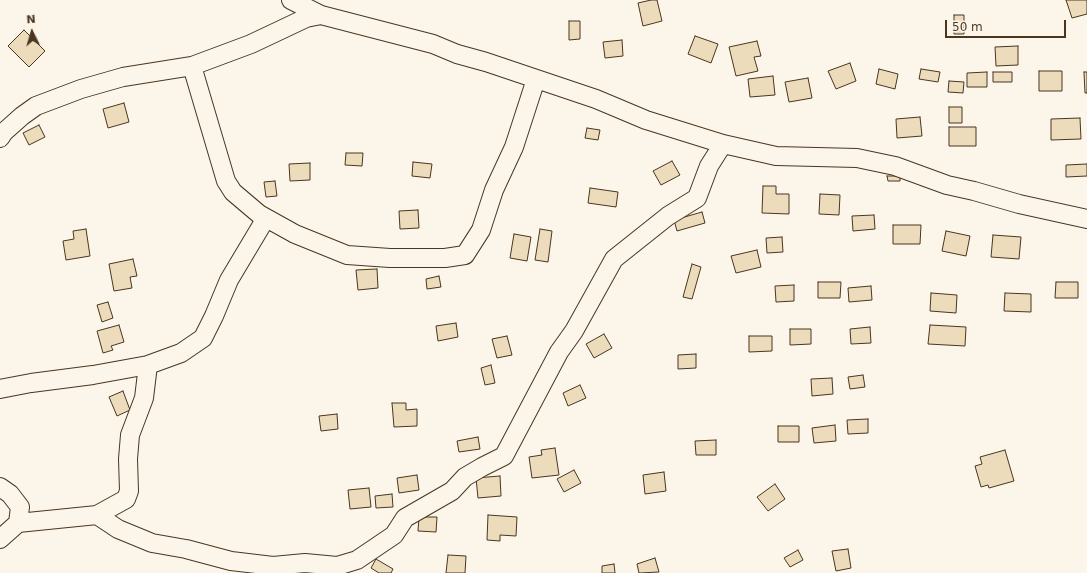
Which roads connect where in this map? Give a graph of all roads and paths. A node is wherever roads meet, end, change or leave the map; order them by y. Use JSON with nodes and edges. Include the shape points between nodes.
{"nodes":[{"id":1,"x":291,"y":0,"type":"edge"},
{"id":2,"x":321,"y":15,"type":"junction"},
{"id":3,"x":192,"y":66,"type":"junction"},
{"id":4,"x":536,"y":79,"type":"junction"},
{"id":5,"x":0,"y":138,"type":"edge"},
{"id":6,"x":723,"y":144,"type":"junction"},
{"id":7,"x":266,"y":218,"type":"junction"},
{"id":8,"x":1087,"y":219,"type":"edge"},
{"id":9,"x":148,"y":365,"type":"junction"},
{"id":10,"x":0,"y":389,"type":"edge"},
{"id":11,"x":0,"y":487,"type":"edge"},
{"id":12,"x":97,"y":515,"type":"junction"},
{"id":13,"x":18,"y":523,"type":"junction"},
{"id":14,"x":0,"y":539,"type":"edge"}],
"edges":[{"from":1,"to":2,"type":"street"},
{"from":2,"to":3,"type":"street","via":[[306,18],[251,44]]},
{"from":2,"to":4,"type":"street","via":[[433,44]]},
{"from":3,"to":5,"type":"street","via":[[123,77],[81,89],[36,106]]},
{"from":3,"to":7,"type":"street","via":[[226,181],[233,192]]},
{"from":4,"to":6,"type":"street","via":[[596,99],[646,120]]},
{"from":4,"to":7,"type":"street","via":[[514,147],[494,190],[481,230],[464,255],[445,258],[390,258],[347,255],[295,234]]},
{"from":6,"to":8,"type":"street","via":[[776,156],[857,158],[895,166],[947,185],[1018,204]]},
{"from":6,"to":12,"type":"street","via":[[709,166],[697,198],[668,216],[614,259],[574,331],[559,352],[504,456],[465,477],[452,491],[405,518],[394,535],[357,560],[337,566],[305,563],[273,566],[231,561],[152,543],[118,529]]},
{"from":7,"to":9,"type":"street","via":[[229,280],[203,338],[181,353]]},
{"from":9,"to":10,"type":"street"},
{"from":9,"to":12,"type":"street","via":[[144,398],[130,435],[129,492],[126,499]]},
{"from":11,"to":13,"type":"street","via":[[10,494],[20,507]]},
{"from":12,"to":13,"type":"street"},
{"from":13,"to":14,"type":"street"}]}
